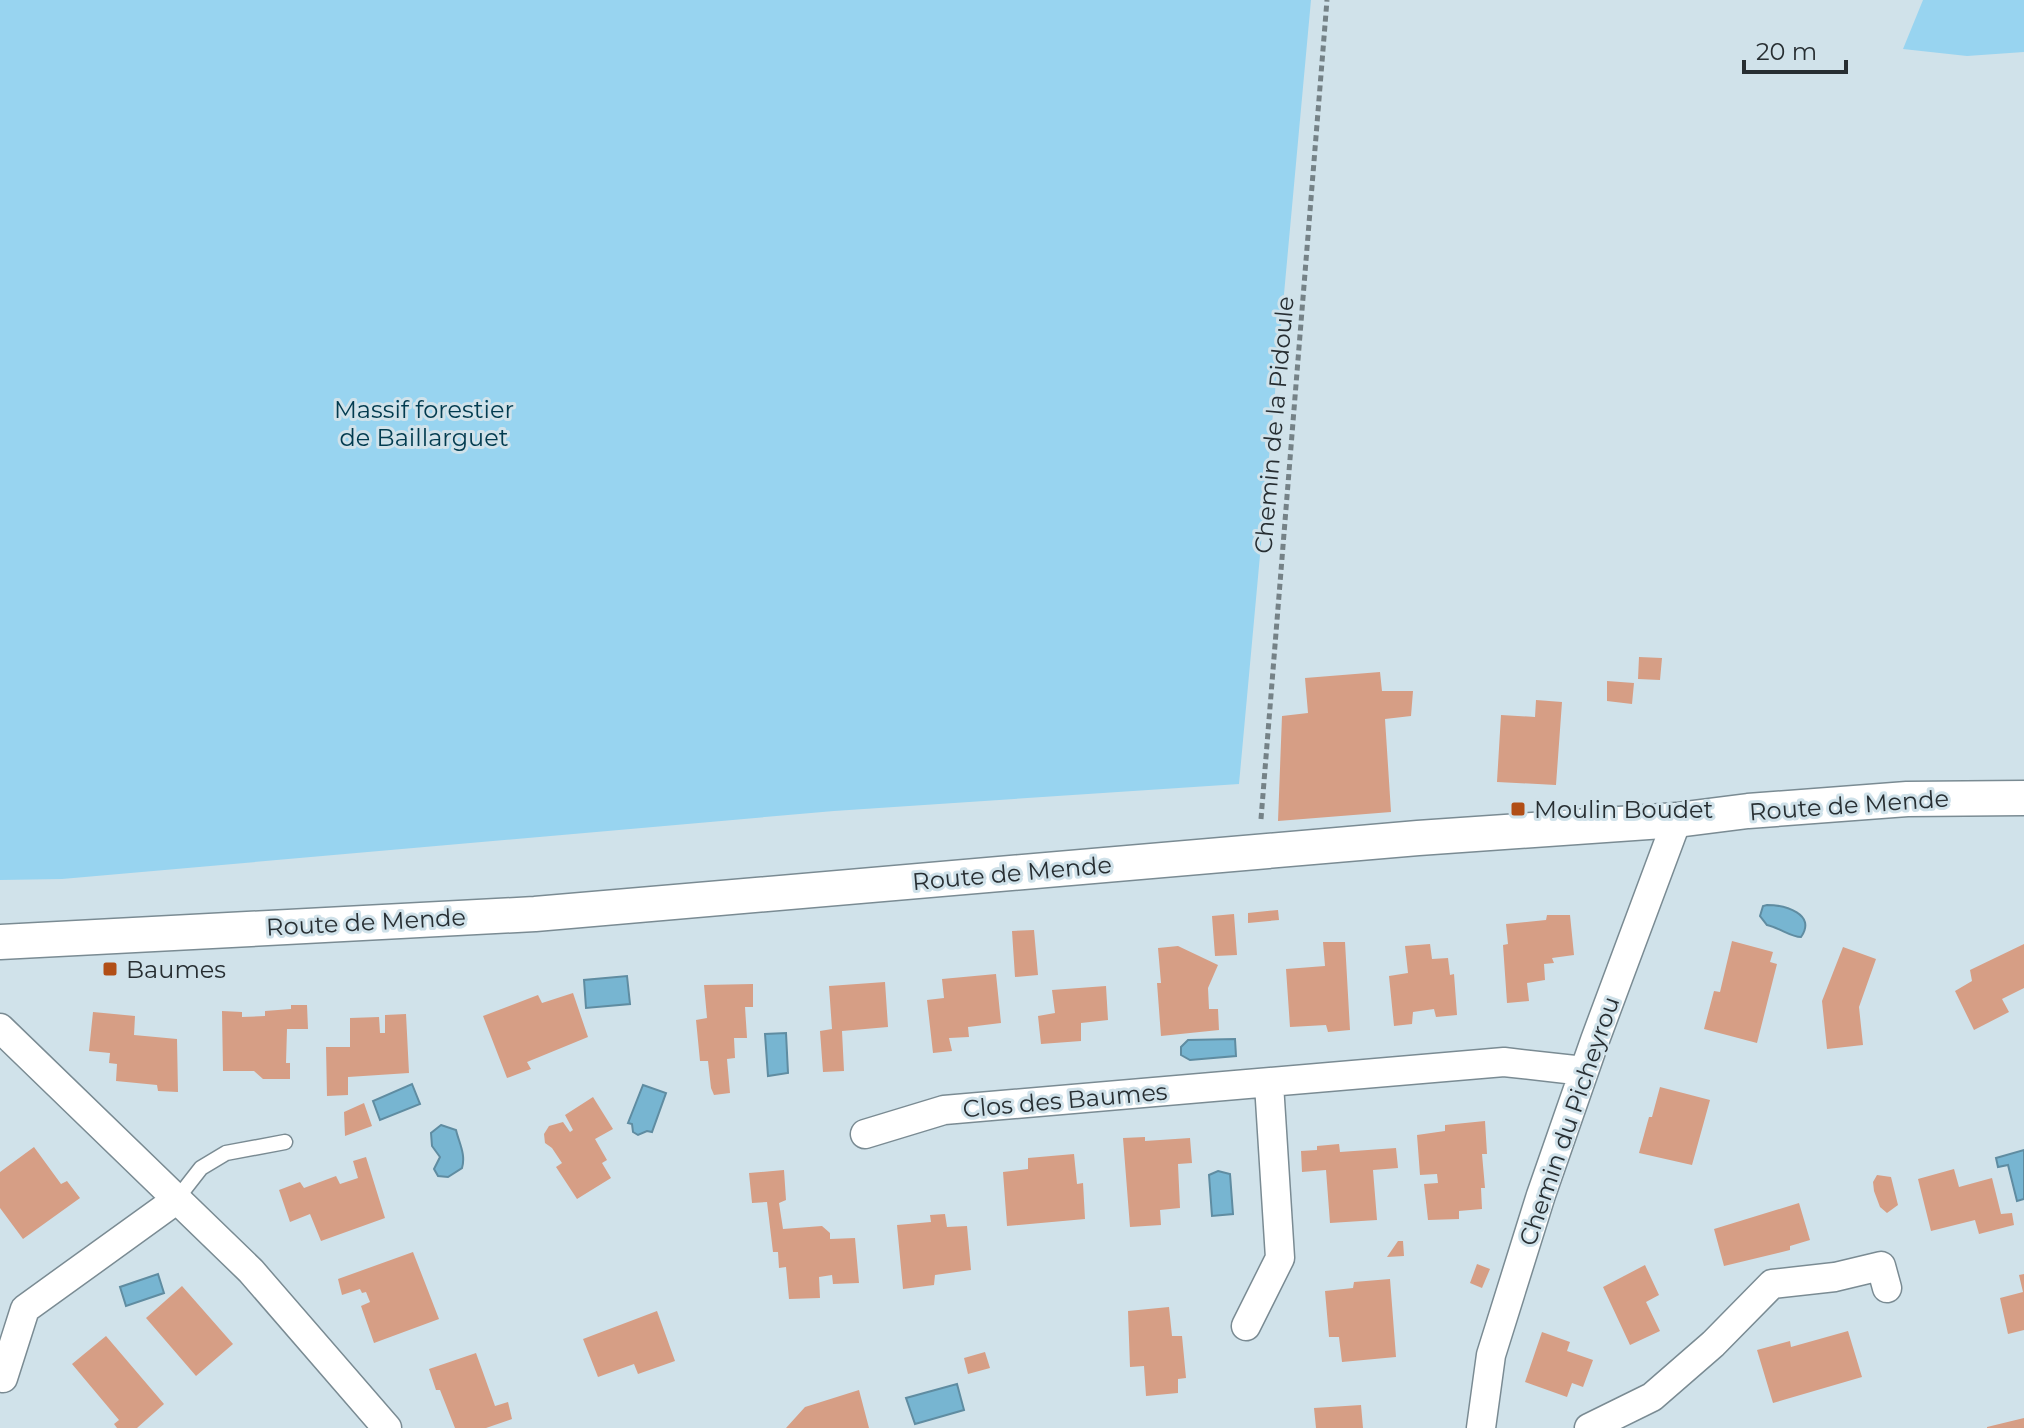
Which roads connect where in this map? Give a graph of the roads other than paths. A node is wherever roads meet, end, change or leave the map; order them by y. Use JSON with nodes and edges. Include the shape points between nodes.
{"nodes":[{"id":1,"x":2024,"y":798,"type":"edge"},
{"id":2,"x":1677,"y":820,"type":"junction"},
{"id":3,"x":0,"y":942,"type":"edge"},
{"id":4,"x":0,"y":1028,"type":"edge"},
{"id":5,"x":1584,"y":1071,"type":"junction"},
{"id":6,"x":1269,"y":1084,"type":"junction"},
{"id":7,"x":865,"y":1134,"type":"dead end"},
{"id":8,"x":285,"y":1142,"type":"dead end"},
{"id":9,"x":176,"y":1200,"type":"junction"},
{"id":10,"x":1887,"y":1288,"type":"dead end"},
{"id":11,"x":1246,"y":1326,"type":"dead end"},
{"id":12,"x":3,"y":1378,"type":"dead end"},
{"id":13,"x":387,"y":1428,"type":"edge"},
{"id":14,"x":1481,"y":1428,"type":"edge"},
{"id":15,"x":1589,"y":1428,"type":"edge"}],
"edges":[{"from":1,"to":2,"type":"street","name":"Route de Mende","via":[[1907,799]]},
{"from":2,"to":3,"type":"street","name":"Route de Mende","via":[[535,914]]},
{"from":2,"to":5,"type":"street","name":"Chemin du Picheyrou"},
{"from":4,"to":9,"type":"street"},
{"from":5,"to":6,"type":"street","name":"Clos des Baumes","via":[[1504,1062]]},
{"from":5,"to":14,"type":"street","name":"Chemin du Picheyrou","via":[[1491,1355]]},
{"from":6,"to":7,"type":"street","name":"Clos des Baumes","via":[[944,1110]]},
{"from":6,"to":11,"type":"street","via":[[1280,1258]]},
{"from":8,"to":9,"type":"lane","via":[[226,1153],[201,1168]]},
{"from":9,"to":12,"type":"street","via":[[25,1309]]},
{"from":9,"to":13,"type":"street","via":[[251,1271]]},
{"from":10,"to":15,"type":"street","via":[[1881,1266],[1772,1284],[1652,1397]]}]}
